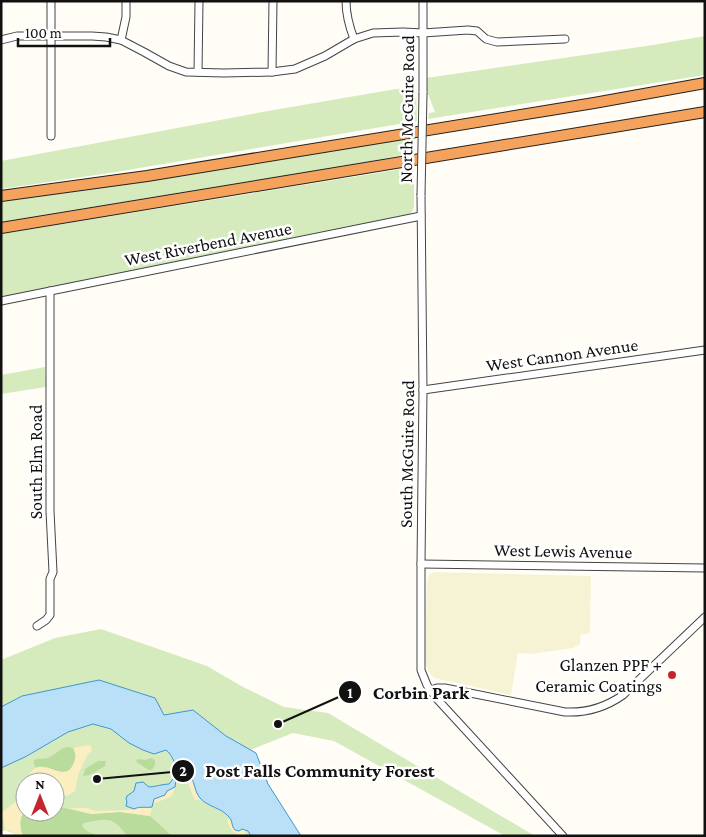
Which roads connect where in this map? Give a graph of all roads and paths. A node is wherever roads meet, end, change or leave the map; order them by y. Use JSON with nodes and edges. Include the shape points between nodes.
{"nodes":[{"id":1,"x":51,"y":1,"type":"edge"},
{"id":2,"x":126,"y":1,"type":"edge"},
{"id":3,"x":199,"y":1,"type":"edge"},
{"id":4,"x":273,"y":1,"type":"edge"},
{"id":5,"x":346,"y":1,"type":"edge"},
{"id":6,"x":423,"y":1,"type":"edge"},
{"id":7,"x":423,"y":32,"type":"junction"},
{"id":8,"x":51,"y":36,"type":"junction"},
{"id":9,"x":354,"y":39,"type":"junction"},
{"id":10,"x":565,"y":39,"type":"dead end"},
{"id":11,"x":1,"y":40,"type":"edge"},
{"id":12,"x":121,"y":40,"type":"junction"},
{"id":13,"x":198,"y":72,"type":"junction"},
{"id":14,"x":272,"y":72,"type":"junction"},
{"id":15,"x":705,"y":83,"type":"edge"},
{"id":16,"x":705,"y":112,"type":"edge"},
{"id":17,"x":51,"y":136,"type":"dead end"},
{"id":18,"x":1,"y":196,"type":"edge"},
{"id":19,"x":421,"y":216,"type":"junction"},
{"id":20,"x":1,"y":228,"type":"edge"},
{"id":21,"x":50,"y":291,"type":"junction"},
{"id":22,"x":1,"y":302,"type":"edge"},
{"id":23,"x":705,"y":350,"type":"edge"},
{"id":24,"x":423,"y":390,"type":"junction"},
{"id":25,"x":421,"y":564,"type":"junction"},
{"id":26,"x":705,"y":568,"type":"edge"},
{"id":27,"x":705,"y":617,"type":"edge"},
{"id":28,"x":37,"y":626,"type":"dead end"},
{"id":29,"x":430,"y":691,"type":"junction"},
{"id":30,"x":564,"y":836,"type":"edge"}],
"edges":[{"from":1,"to":8,"type":"street"},
{"from":2,"to":12,"type":"street"},
{"from":3,"to":13,"type":"street"},
{"from":4,"to":14,"type":"street"},
{"from":5,"to":9,"type":"street"},
{"from":6,"to":7,"type":"street","name":"North McGuire Road"},
{"from":7,"to":9,"type":"street","via":[[373,33]]},
{"from":7,"to":10,"type":"street","via":[[473,30],[490,41],[504,43]]},
{"from":7,"to":19,"type":"street","name":"North McGuire Road","bridge":true},
{"from":8,"to":11,"type":"street","via":[[17,36]]},
{"from":8,"to":12,"type":"street"},
{"from":8,"to":17,"type":"street"},
{"from":9,"to":14,"type":"street","via":[[312,63]]},
{"from":12,"to":13,"type":"street","via":[[169,66]]},
{"from":13,"to":14,"type":"street"},
{"from":15,"to":18,"type":"highway","via":[[147,176]]},
{"from":16,"to":20,"type":"highway"},
{"from":19,"to":21,"type":"street","name":"West Riverbend Avenue"},
{"from":19,"to":24,"type":"street","name":"South McGuire Road"},
{"from":21,"to":22,"type":"street","name":"West Riverbend Avenue"},
{"from":21,"to":28,"type":"street","name":"South Elm Road","via":[[53,572],[50,579],[50,615]]},
{"from":23,"to":24,"type":"street","name":"West Cannon Avenue"},
{"from":24,"to":25,"type":"street","name":"South McGuire Road"},
{"from":25,"to":26,"type":"street","name":"West Lewis Avenue"},
{"from":25,"to":29,"type":"street","name":"South McGuire Road","via":[[421,670]]},
{"from":27,"to":29,"type":"street","via":[[623,696],[594,709],[565,712],[445,688]]},
{"from":29,"to":30,"type":"street"}]}
